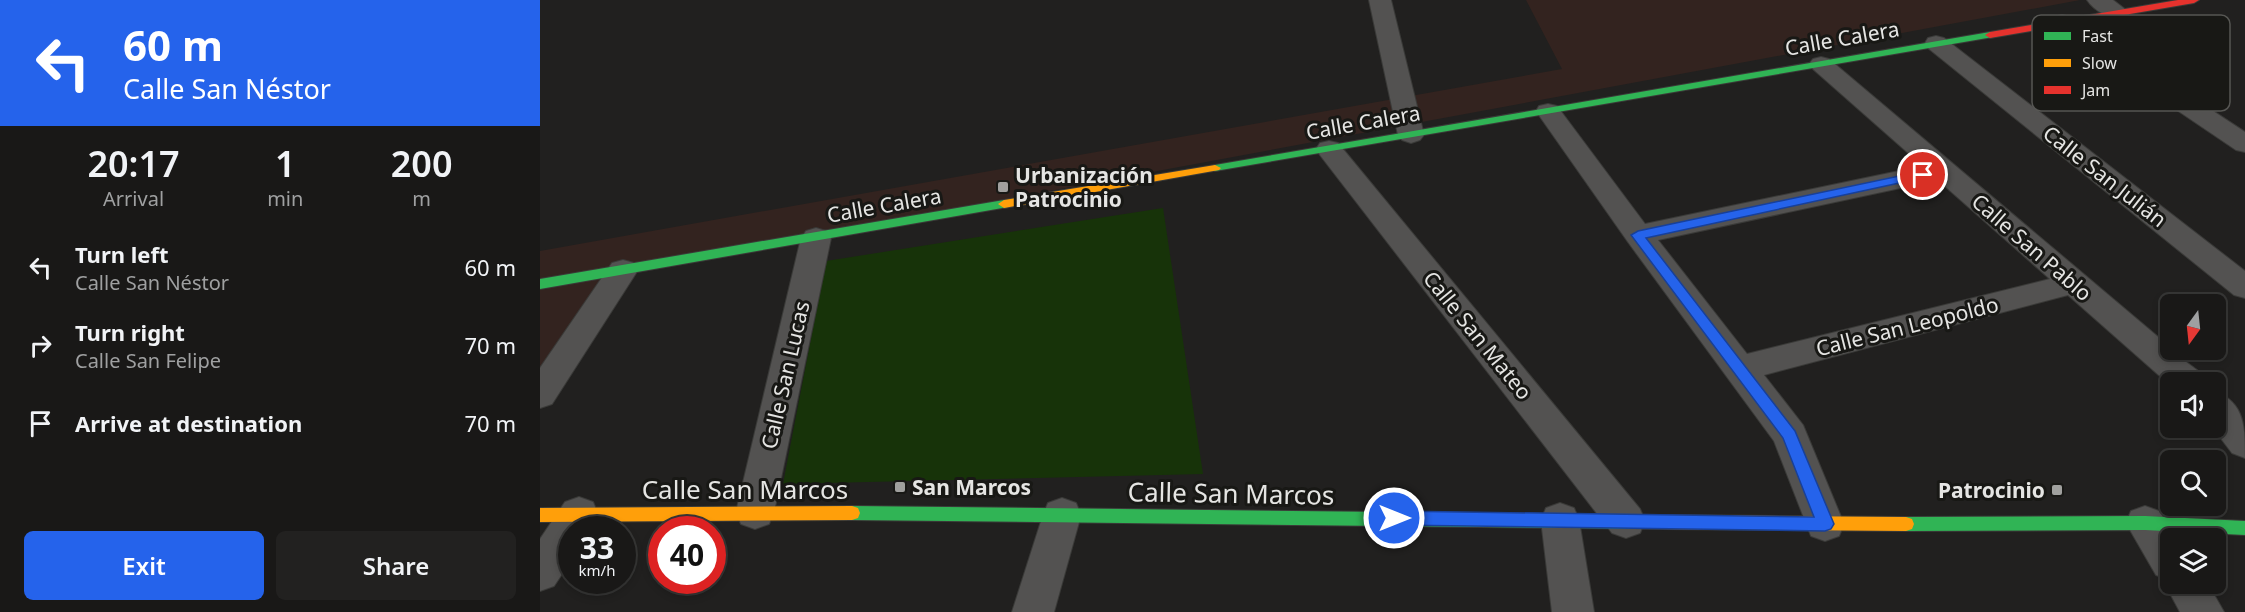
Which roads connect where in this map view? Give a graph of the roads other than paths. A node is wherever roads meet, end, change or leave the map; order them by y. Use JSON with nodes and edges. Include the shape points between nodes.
{"nodes":[{"id":1,"x":1380,"y":0,"type":"edge"},
{"id":2,"x":2098,"y":0,"type":"edge"},
{"id":3,"x":2194,"y":0,"type":"edge"},
{"id":4,"x":2119,"y":13,"type":"junction"},
{"id":5,"x":2106,"y":15,"type":"edge"},
{"id":6,"x":2032,"y":27,"type":"edge"},
{"id":7,"x":1936,"y":43,"type":"junction"},
{"id":8,"x":1821,"y":64,"type":"junction"},
{"id":9,"x":1548,"y":111,"type":"junction"},
{"id":10,"x":2196,"y":111,"type":"edge"},
{"id":11,"x":1411,"y":135,"type":"junction"},
{"id":12,"x":2245,"y":144,"type":"edge"},
{"id":13,"x":1329,"y":149,"type":"junction"},
{"id":14,"x":1944,"y":170,"type":"junction"},
{"id":15,"x":1638,"y":235,"type":"junction"},
{"id":16,"x":816,"y":238,"type":"junction"},
{"id":17,"x":623,"y":270,"type":"junction"},
{"id":18,"x":2074,"y":283,"type":"junction"},
{"id":19,"x":540,"y":284,"type":"edge"},
{"id":20,"x":2245,"y":286,"type":"edge"},
{"id":21,"x":1740,"y":369,"type":"junction"},
{"id":22,"x":2177,"y":372,"type":"edge"},
{"id":23,"x":540,"y":395,"type":"edge"},
{"id":24,"x":2226,"y":419,"type":"edge"},
{"id":25,"x":2245,"y":443,"type":"edge"},
{"id":26,"x":755,"y":512,"type":"junction"},
{"id":27,"x":579,"y":514,"type":"junction"},
{"id":28,"x":540,"y":515,"type":"edge"},
{"id":29,"x":1062,"y":515,"type":"junction"},
{"id":30,"x":1560,"y":520,"type":"junction"},
{"id":31,"x":1626,"y":521,"type":"junction"},
{"id":32,"x":2145,"y":523,"type":"junction"},
{"id":33,"x":1825,"y":524,"type":"junction"},
{"id":34,"x":2245,"y":528,"type":"edge"},
{"id":35,"x":2160,"y":546,"type":"edge"},
{"id":36,"x":540,"y":573,"type":"edge"},
{"id":37,"x":2191,"y":594,"type":"edge"},
{"id":38,"x":1033,"y":612,"type":"edge"},
{"id":39,"x":1573,"y":612,"type":"edge"},
{"id":40,"x":2203,"y":612,"type":"edge"}],
"edges":[{"from":1,"to":11,"type":"street"},
{"from":2,"to":4,"type":"street"},
{"from":3,"to":4,"type":"main road","name":"Calle Calera"},
{"from":4,"to":5,"type":"main road","name":"Calle Calera"},
{"from":6,"to":7,"type":"main road","name":"Calle Calera"},
{"from":7,"to":8,"type":"main road","name":"Calle Calera"},
{"from":7,"to":20,"type":"street","name":"Calle San Julián"},
{"from":8,"to":9,"type":"main road","name":"Calle Calera"},
{"from":8,"to":14,"type":"street","name":"Calle San Pablo"},
{"from":9,"to":11,"type":"main road","name":"Calle Calera"},
{"from":9,"to":15,"type":"street"},
{"from":10,"to":12,"type":"street"},
{"from":11,"to":13,"type":"main road","name":"Calle Calera"},
{"from":13,"to":16,"type":"main road","name":"Calle Calera"},
{"from":13,"to":31,"type":"street","name":"Calle San Mateo"},
{"from":14,"to":15,"type":"street"},
{"from":14,"to":18,"type":"street","name":"Calle San Pablo"},
{"from":15,"to":21,"type":"street"},
{"from":16,"to":17,"type":"main road","name":"Calle Calera"},
{"from":16,"to":26,"type":"street","name":"Calle San Lucas"},
{"from":17,"to":19,"type":"main road","name":"Calle Calera"},
{"from":17,"to":23,"type":"street"},
{"from":18,"to":21,"type":"street","name":"Calle San Leopoldo"},
{"from":18,"to":22,"type":"street","name":"Calle San Pablo"},
{"from":21,"to":33,"type":"street","via":[[1790,435]]},
{"from":24,"to":25,"type":"street"},
{"from":26,"to":27,"type":"main road","name":"Calle San Marcos"},
{"from":26,"to":29,"type":"main road","name":"Calle San Marcos"},
{"from":27,"to":28,"type":"main road","name":"Calle San Marcos"},
{"from":27,"to":36,"type":"street"},
{"from":29,"to":30,"type":"main road","name":"Calle San Marcos"},
{"from":29,"to":38,"type":"street"},
{"from":30,"to":31,"type":"main road","name":"Calle San Marcos"},
{"from":30,"to":39,"type":"street"},
{"from":31,"to":33,"type":"main road","name":"Calle San Marcos"},
{"from":32,"to":33,"type":"main road","name":"Calle San Marcos"},
{"from":32,"to":34,"type":"main road","name":"Calle San Marcos"},
{"from":32,"to":35,"type":"street"},
{"from":37,"to":40,"type":"street"}]}
